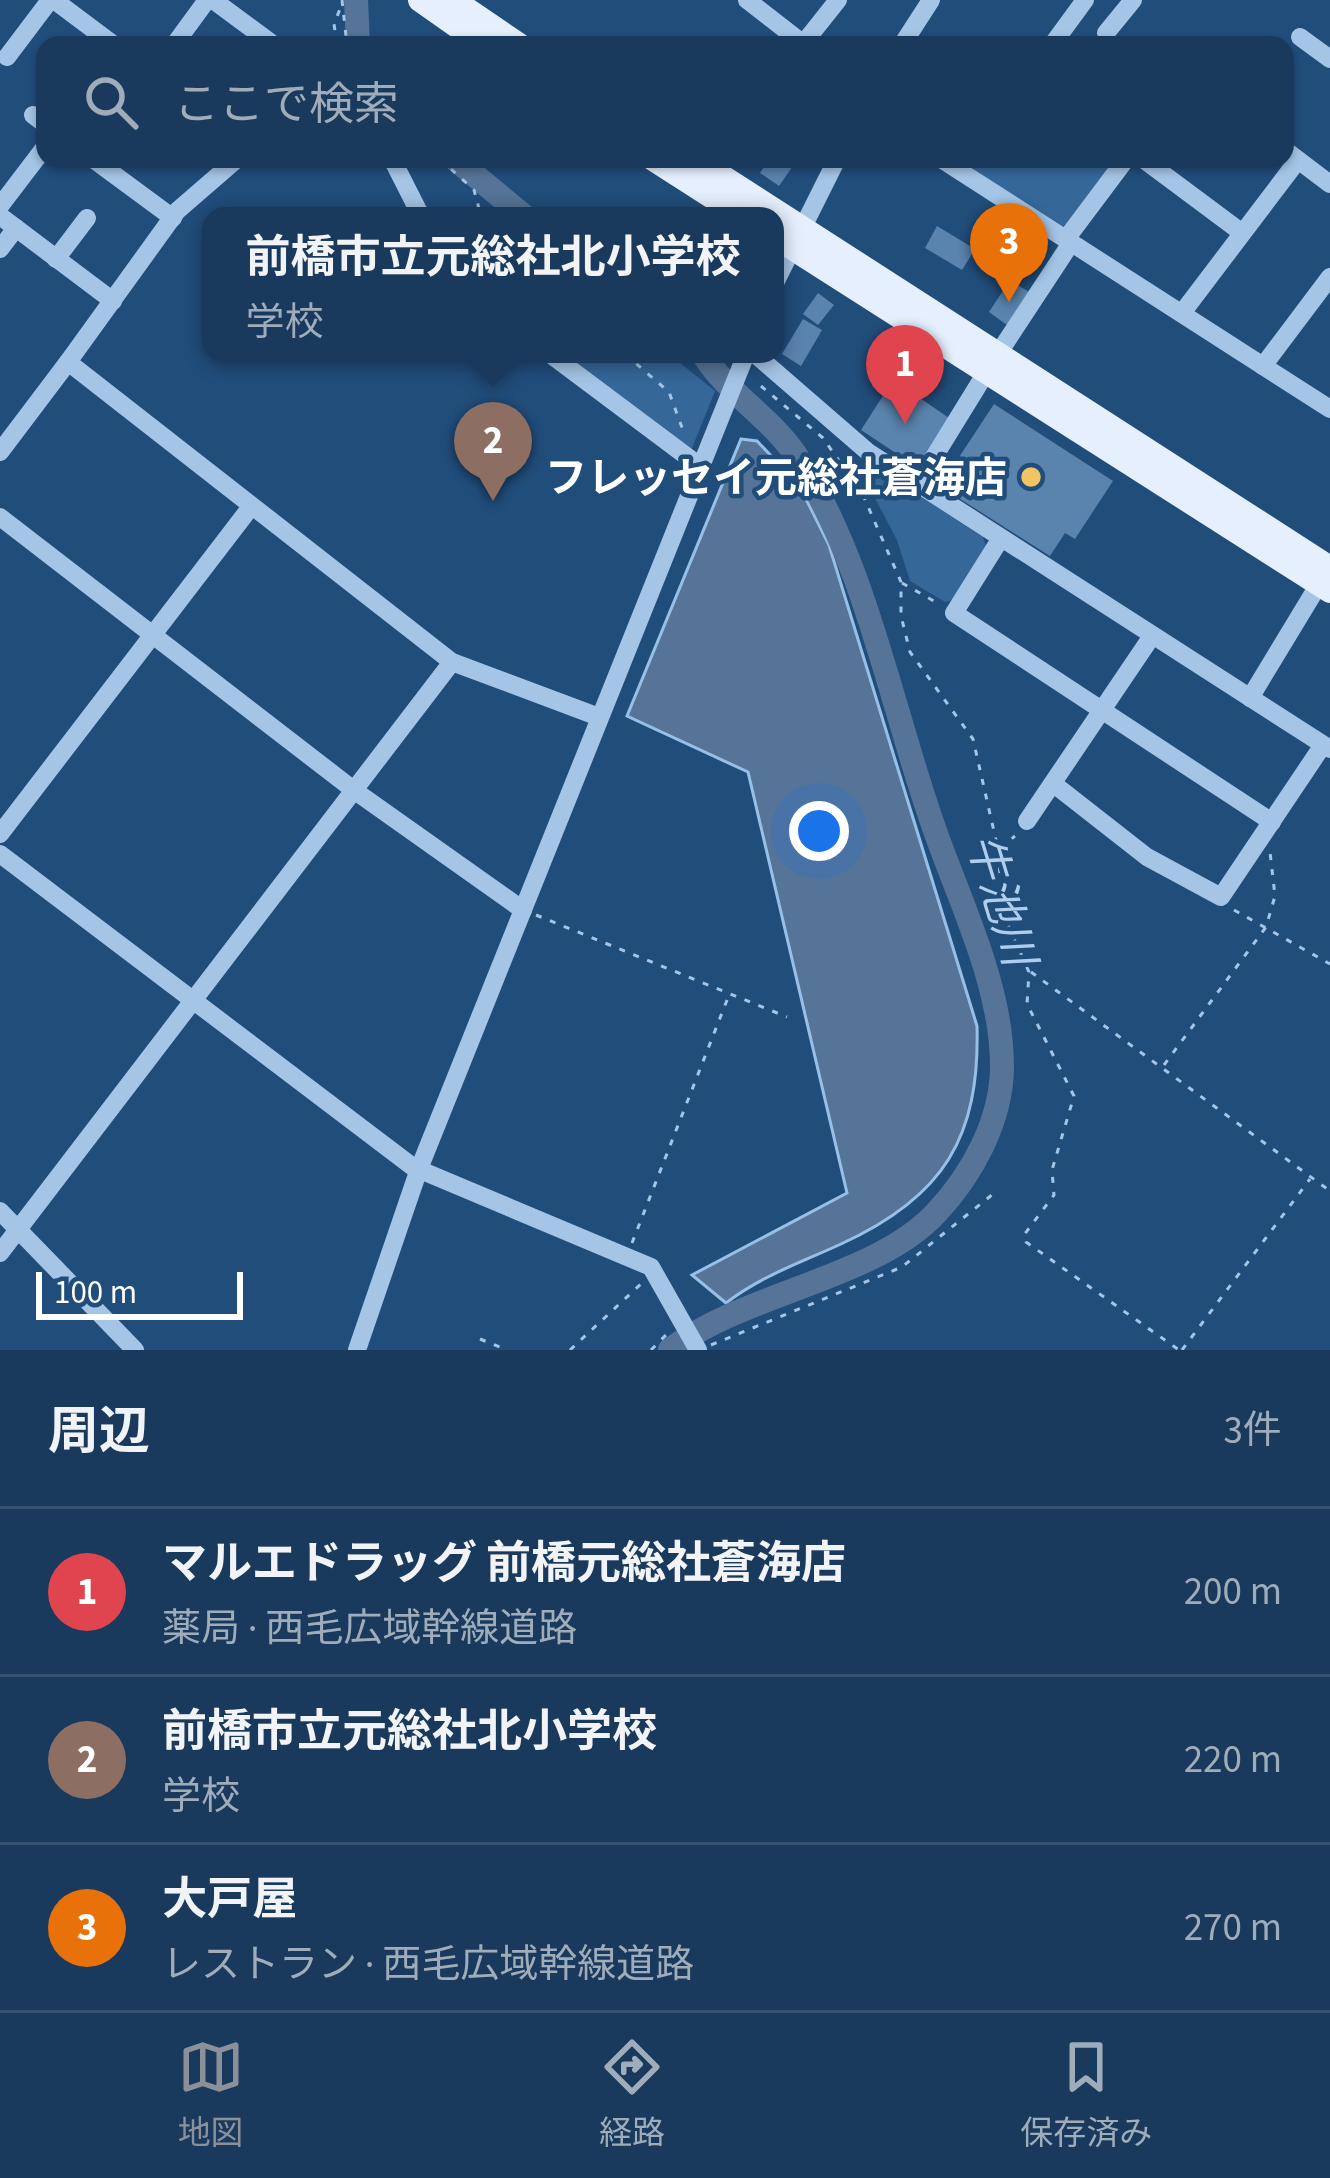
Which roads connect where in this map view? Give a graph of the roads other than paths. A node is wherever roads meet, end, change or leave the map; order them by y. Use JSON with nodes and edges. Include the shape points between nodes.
{"nodes":[{"id":1,"x":52,"y":0,"type":"edge"},
{"id":2,"x":420,"y":0,"type":"edge"},
{"id":3,"x":453,"y":0,"type":"edge"},
{"id":4,"x":747,"y":0,"type":"edge"},
{"id":5,"x":786,"y":0,"type":"edge"},
{"id":6,"x":838,"y":0,"type":"edge"},
{"id":7,"x":932,"y":0,"type":"edge"},
{"id":8,"x":1086,"y":0,"type":"edge"},
{"id":9,"x":1132,"y":0,"type":"edge"},
{"id":10,"x":220,"y":3,"type":"edge"},
{"id":11,"x":772,"y":19,"type":"junction"},
{"id":12,"x":102,"y":36,"type":"edge"},
{"id":13,"x":184,"y":36,"type":"edge"},
{"id":14,"x":262,"y":36,"type":"edge"},
{"id":15,"x":471,"y":36,"type":"edge"},
{"id":16,"x":506,"y":36,"type":"edge"},
{"id":17,"x":794,"y":36,"type":"edge"},
{"id":18,"x":810,"y":36,"type":"edge"},
{"id":19,"x":908,"y":36,"type":"edge"},
{"id":20,"x":1059,"y":36,"type":"edge"},
{"id":21,"x":1300,"y":37,"type":"dead end"},
{"id":22,"x":7,"y":57,"type":"dead end"},
{"id":23,"x":1330,"y":59,"type":"edge"},
{"id":24,"x":1294,"y":157,"type":"edge"},
{"id":25,"x":36,"y":159,"type":"edge"},
{"id":26,"x":105,"y":168,"type":"edge"},
{"id":27,"x":227,"y":168,"type":"edge"},
{"id":28,"x":397,"y":168,"type":"edge"},
{"id":29,"x":667,"y":168,"type":"edge"},
{"id":30,"x":706,"y":168,"type":"edge"},
{"id":31,"x":831,"y":168,"type":"edge"},
{"id":32,"x":967,"y":168,"type":"edge"},
{"id":33,"x":1120,"y":168,"type":"edge"},
{"id":34,"x":1155,"y":168,"type":"edge"},
{"id":35,"x":1283,"y":168,"type":"edge"},
{"id":36,"x":1330,"y":184,"type":"edge"},
{"id":37,"x":0,"y":206,"type":"edge"},
{"id":38,"x":416,"y":207,"type":"edge"},
{"id":39,"x":728,"y":207,"type":"edge"},
{"id":40,"x":752,"y":207,"type":"edge"},
{"id":41,"x":87,"y":218,"type":"dead end"},
{"id":42,"x":173,"y":218,"type":"junction"},
{"id":43,"x":8,"y":222,"type":"edge"},
{"id":44,"x":1241,"y":232,"type":"junction"},
{"id":45,"x":788,"y":237,"type":"edge"},
{"id":46,"x":1069,"y":241,"type":"junction"},
{"id":47,"x":0,"y":249,"type":"edge"},
{"id":48,"x":56,"y":259,"type":"junction"},
{"id":49,"x":1326,"y":289,"type":"edge"},
{"id":50,"x":113,"y":302,"type":"junction"},
{"id":51,"x":1182,"y":313,"type":"junction"},
{"id":52,"x":68,"y":362,"type":"junction"},
{"id":53,"x":993,"y":362,"type":"junction"},
{"id":54,"x":562,"y":363,"type":"edge"},
{"id":55,"x":746,"y":363,"type":"edge"},
{"id":56,"x":751,"y":363,"type":"edge"},
{"id":57,"x":1263,"y":365,"type":"junction"},
{"id":58,"x":1330,"y":409,"type":"edge"},
{"id":59,"x":0,"y":452,"type":"edge"},
{"id":60,"x":700,"y":466,"type":"junction"},
{"id":61,"x":918,"y":484,"type":"junction"},
{"id":62,"x":250,"y":508,"type":"junction"},
{"id":63,"x":0,"y":517,"type":"edge"},
{"id":64,"x":1000,"y":538,"type":"junction"},
{"id":65,"x":1327,"y":575,"type":"edge"},
{"id":66,"x":153,"y":636,"type":"junction"},
{"id":67,"x":1153,"y":636,"type":"junction"},
{"id":68,"x":452,"y":662,"type":"junction"},
{"id":69,"x":1250,"y":698,"type":"junction"},
{"id":70,"x":1103,"y":713,"type":"junction"},
{"id":71,"x":599,"y":717,"type":"junction"},
{"id":72,"x":1326,"y":747,"type":"edge"},
{"id":73,"x":1055,"y":785,"type":"junction"},
{"id":74,"x":355,"y":791,"type":"junction"},
{"id":75,"x":1027,"y":821,"type":"road end"},
{"id":76,"x":1269,"y":827,"type":"junction"},
{"id":77,"x":0,"y":834,"type":"edge"},
{"id":78,"x":0,"y":854,"type":"edge"},
{"id":79,"x":524,"y":910,"type":"junction"},
{"id":80,"x":189,"y":1002,"type":"junction"},
{"id":81,"x":419,"y":1169,"type":"junction"},
{"id":82,"x":0,"y":1211,"type":"edge"},
{"id":83,"x":20,"y":1228,"type":"junction"},
{"id":84,"x":0,"y":1253,"type":"edge"},
{"id":85,"x":697,"y":1347,"type":"edge"},
{"id":86,"x":135,"y":1350,"type":"edge"},
{"id":87,"x":358,"y":1350,"type":"edge"}],
"edges":[{"from":1,"to":12,"type":"street"},
{"from":1,"to":22,"type":"street"},
{"from":2,"to":15,"type":"main road"},
{"from":3,"to":16,"type":"main road"},
{"from":4,"to":11,"type":"street"},
{"from":5,"to":11,"type":"street"},
{"from":6,"to":18,"type":"street"},
{"from":7,"to":19,"type":"street"},
{"from":8,"to":9,"type":"street","via":[[1110,26]]},
{"from":8,"to":20,"type":"street"},
{"from":10,"to":13,"type":"street"},
{"from":10,"to":14,"type":"street"},
{"from":11,"to":17,"type":"street"},
{"from":21,"to":23,"type":"street"},
{"from":24,"to":36,"type":"street"},
{"from":25,"to":37,"type":"street"},
{"from":26,"to":42,"type":"street"},
{"from":27,"to":42,"type":"street"},
{"from":28,"to":38,"type":"street"},
{"from":29,"to":39,"type":"main road"},
{"from":30,"to":40,"type":"main road"},
{"from":31,"to":45,"type":"street"},
{"from":32,"to":46,"type":"street"},
{"from":33,"to":46,"type":"street"},
{"from":34,"to":44,"type":"street"},
{"from":35,"to":44,"type":"street"},
{"from":41,"to":48,"type":"street"},
{"from":42,"to":50,"type":"street"},
{"from":43,"to":47,"type":"street"},
{"from":43,"to":48,"type":"street"},
{"from":44,"to":51,"type":"street"},
{"from":45,"to":53,"type":"main road"},
{"from":46,"to":51,"type":"street"},
{"from":46,"to":53,"type":"street"},
{"from":48,"to":50,"type":"street"},
{"from":49,"to":57,"type":"street"},
{"from":50,"to":52,"type":"street"},
{"from":51,"to":57,"type":"street"},
{"from":52,"to":59,"type":"street"},
{"from":52,"to":62,"type":"street"},
{"from":53,"to":61,"type":"street"},
{"from":53,"to":65,"type":"main road"},
{"from":54,"to":60,"type":"street"},
{"from":55,"to":60,"type":"street"},
{"from":56,"to":61,"type":"street"},
{"from":57,"to":58,"type":"street"},
{"from":60,"to":71,"type":"street"},
{"from":61,"to":64,"type":"street"},
{"from":62,"to":66,"type":"street"},
{"from":62,"to":68,"type":"street"},
{"from":63,"to":66,"type":"street"},
{"from":64,"to":67,"type":"street"},
{"from":64,"to":70,"type":"street","via":[[954,613]]},
{"from":65,"to":69,"type":"street"},
{"from":66,"to":74,"type":"street"},
{"from":66,"to":77,"type":"street"},
{"from":67,"to":69,"type":"street"},
{"from":67,"to":70,"type":"street"},
{"from":68,"to":71,"type":"street"},
{"from":68,"to":74,"type":"street"},
{"from":69,"to":72,"type":"street"},
{"from":70,"to":73,"type":"street"},
{"from":70,"to":76,"type":"street"},
{"from":71,"to":79,"type":"street"},
{"from":72,"to":76,"type":"street"},
{"from":73,"to":75,"type":"street"},
{"from":73,"to":76,"type":"street","via":[[1147,856],[1221,897]]},
{"from":74,"to":79,"type":"street"},
{"from":74,"to":80,"type":"street"},
{"from":78,"to":80,"type":"street"},
{"from":79,"to":81,"type":"street"},
{"from":80,"to":81,"type":"street"},
{"from":80,"to":83,"type":"street"},
{"from":81,"to":85,"type":"street","via":[[656,1270]]},
{"from":81,"to":87,"type":"street"},
{"from":82,"to":83,"type":"street"},
{"from":83,"to":84,"type":"street"},
{"from":83,"to":86,"type":"street"}]}
